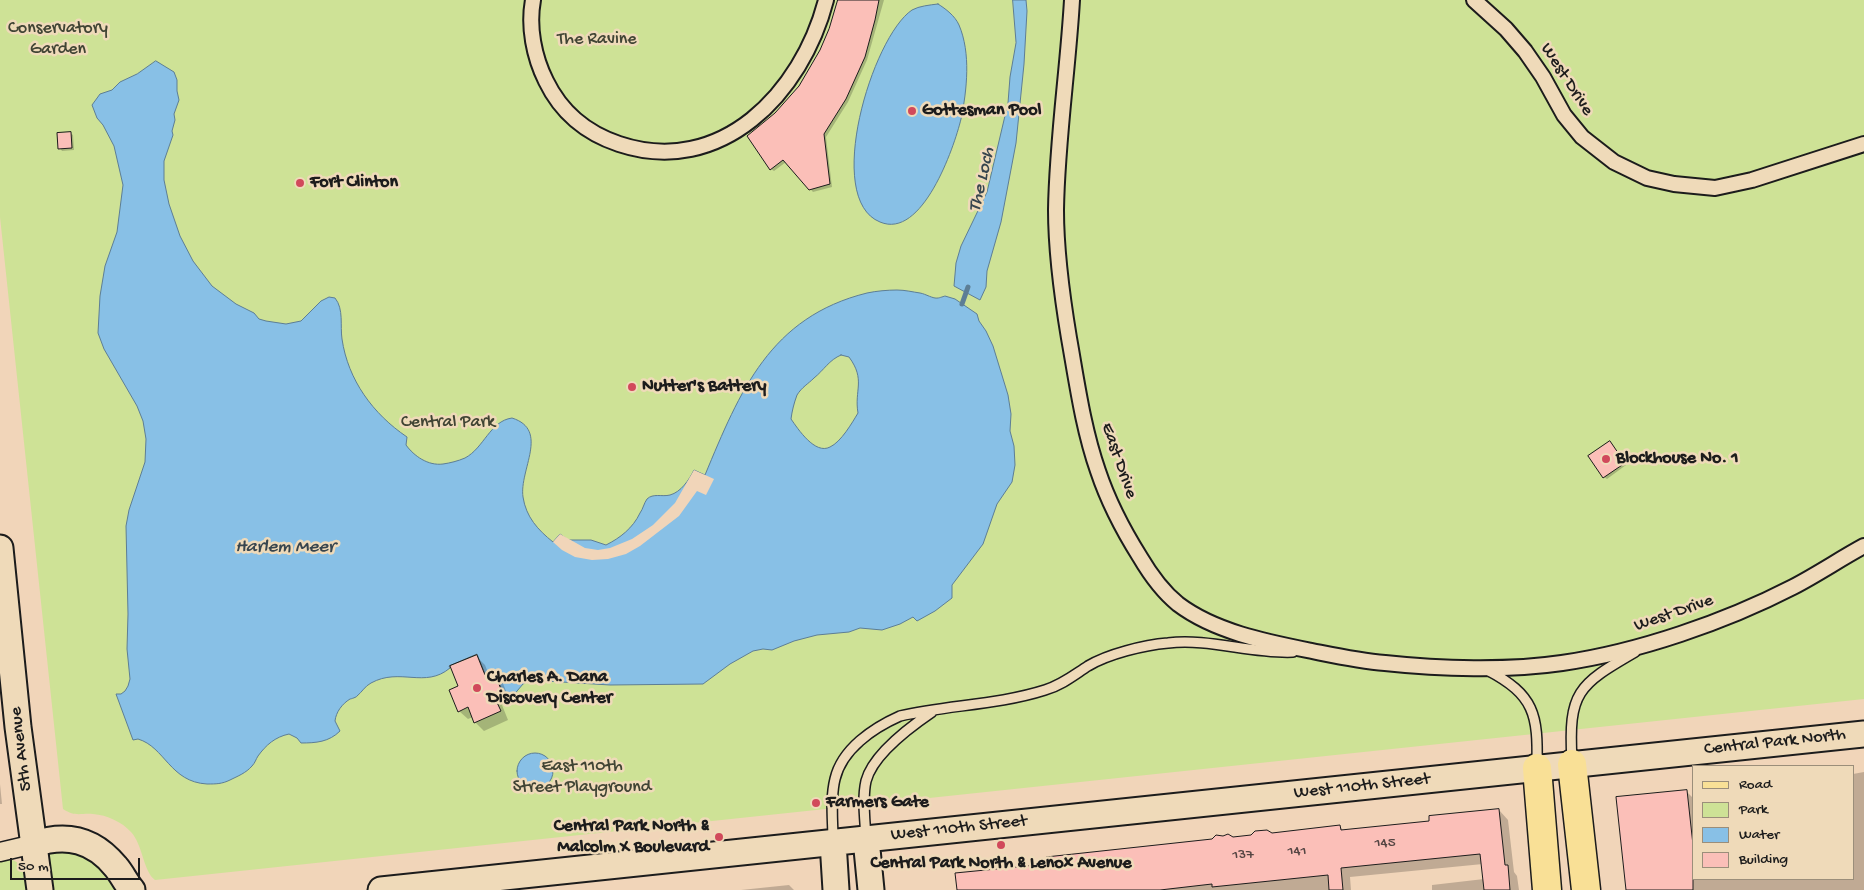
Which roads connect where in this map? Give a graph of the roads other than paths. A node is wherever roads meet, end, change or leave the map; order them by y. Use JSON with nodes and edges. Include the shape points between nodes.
{"nodes":[{"id":1,"x":533,"y":0,"type":"edge"},
{"id":2,"x":826,"y":0,"type":"edge"},
{"id":3,"x":1072,"y":0,"type":"edge"},
{"id":4,"x":1474,"y":0,"type":"edge"},
{"id":5,"x":1864,"y":144,"type":"edge"},
{"id":6,"x":1864,"y":546,"type":"edge"},
{"id":7,"x":0,"y":548,"type":"edge"},
{"id":8,"x":1651,"y":643,"type":"junction"},
{"id":9,"x":1313,"y":651,"type":"junction"},
{"id":10,"x":1481,"y":667,"type":"junction"},
{"id":11,"x":8,"y":711,"type":"edge"},
{"id":12,"x":932,"y":711,"type":"junction"},
{"id":13,"x":1864,"y":734,"type":"edge"},
{"id":14,"x":1572,"y":764,"type":"junction"},
{"id":15,"x":1537,"y":768,"type":"junction"},
{"id":16,"x":866,"y":839,"type":"junction"},
{"id":17,"x":833,"y":842,"type":"junction"},
{"id":18,"x":34,"y":844,"type":"junction"},
{"id":19,"x":0,"y":852,"type":"edge"},
{"id":20,"x":40,"y":890,"type":"edge"},
{"id":21,"x":132,"y":890,"type":"edge"},
{"id":22,"x":381,"y":890,"type":"edge"},
{"id":23,"x":836,"y":890,"type":"edge"},
{"id":24,"x":871,"y":890,"type":"edge"},
{"id":25,"x":1547,"y":890,"type":"edge"},
{"id":26,"x":1586,"y":890,"type":"edge"}],
"edges":[{"from":1,"to":2,"type":"street","via":[[532,27],[537,59],[550,88],[564,108],[585,128],[612,142],[657,152],[705,146],[751,121],[777,95],[800,64]]},
{"from":3,"to":9,"type":"street","name":"East Drive","via":[[1057,177],[1057,246],[1076,384],[1098,472],[1132,545],[1153,577],[1178,604],[1234,631]]},
{"from":4,"to":5,"type":"street","name":"West Drive","via":[[1525,51],[1564,115],[1582,137],[1614,162],[1647,178],[1690,187],[1716,188],[1752,180]]},
{"from":6,"to":8,"type":"street","name":"West Drive","via":[[1774,596]]},
{"from":7,"to":11,"type":"main road","name":"5th Avenue"},
{"from":8,"to":10,"type":"street","name":"West Drive","via":[[1561,664]]},
{"from":8,"to":14,"type":"lane","via":[[1599,673],[1582,690],[1572,722]]},
{"from":9,"to":10,"type":"street","name":"East Drive","via":[[1352,660]]},
{"from":9,"to":12,"type":"lane","via":[[1278,652],[1182,642],[1141,648],[1104,659],[1062,683],[1028,695]]},
{"from":10,"to":15,"type":"lane","via":[[1508,682],[1528,703],[1537,727]]},
{"from":11,"to":18,"type":"main road","name":"5th Avenue"},
{"from":12,"to":16,"type":"lane","via":[[900,736],[871,769],[864,796]]},
{"from":12,"to":17,"type":"lane","via":[[900,716],[884,724],[868,734],[848,755],[833,788]]},
{"from":13,"to":14,"type":"main road","name":"Central Park North"},
{"from":14,"to":15,"type":"main road","name":"Central Park North"},
{"from":14,"to":26,"type":"main road"},
{"from":15,"to":16,"type":"main road","name":"West 110th Street"},
{"from":15,"to":25,"type":"main road"},
{"from":16,"to":17,"type":"main road","name":"West 110th Street"},
{"from":16,"to":24,"type":"main road"},
{"from":17,"to":22,"type":"main road","name":"West 110th Street"},
{"from":17,"to":23,"type":"main road"},
{"from":18,"to":19,"type":"street"},
{"from":18,"to":20,"type":"main road","name":"5th Avenue"},
{"from":18,"to":21,"type":"main road","via":[[57,838],[91,846],[110,860]]}]}
